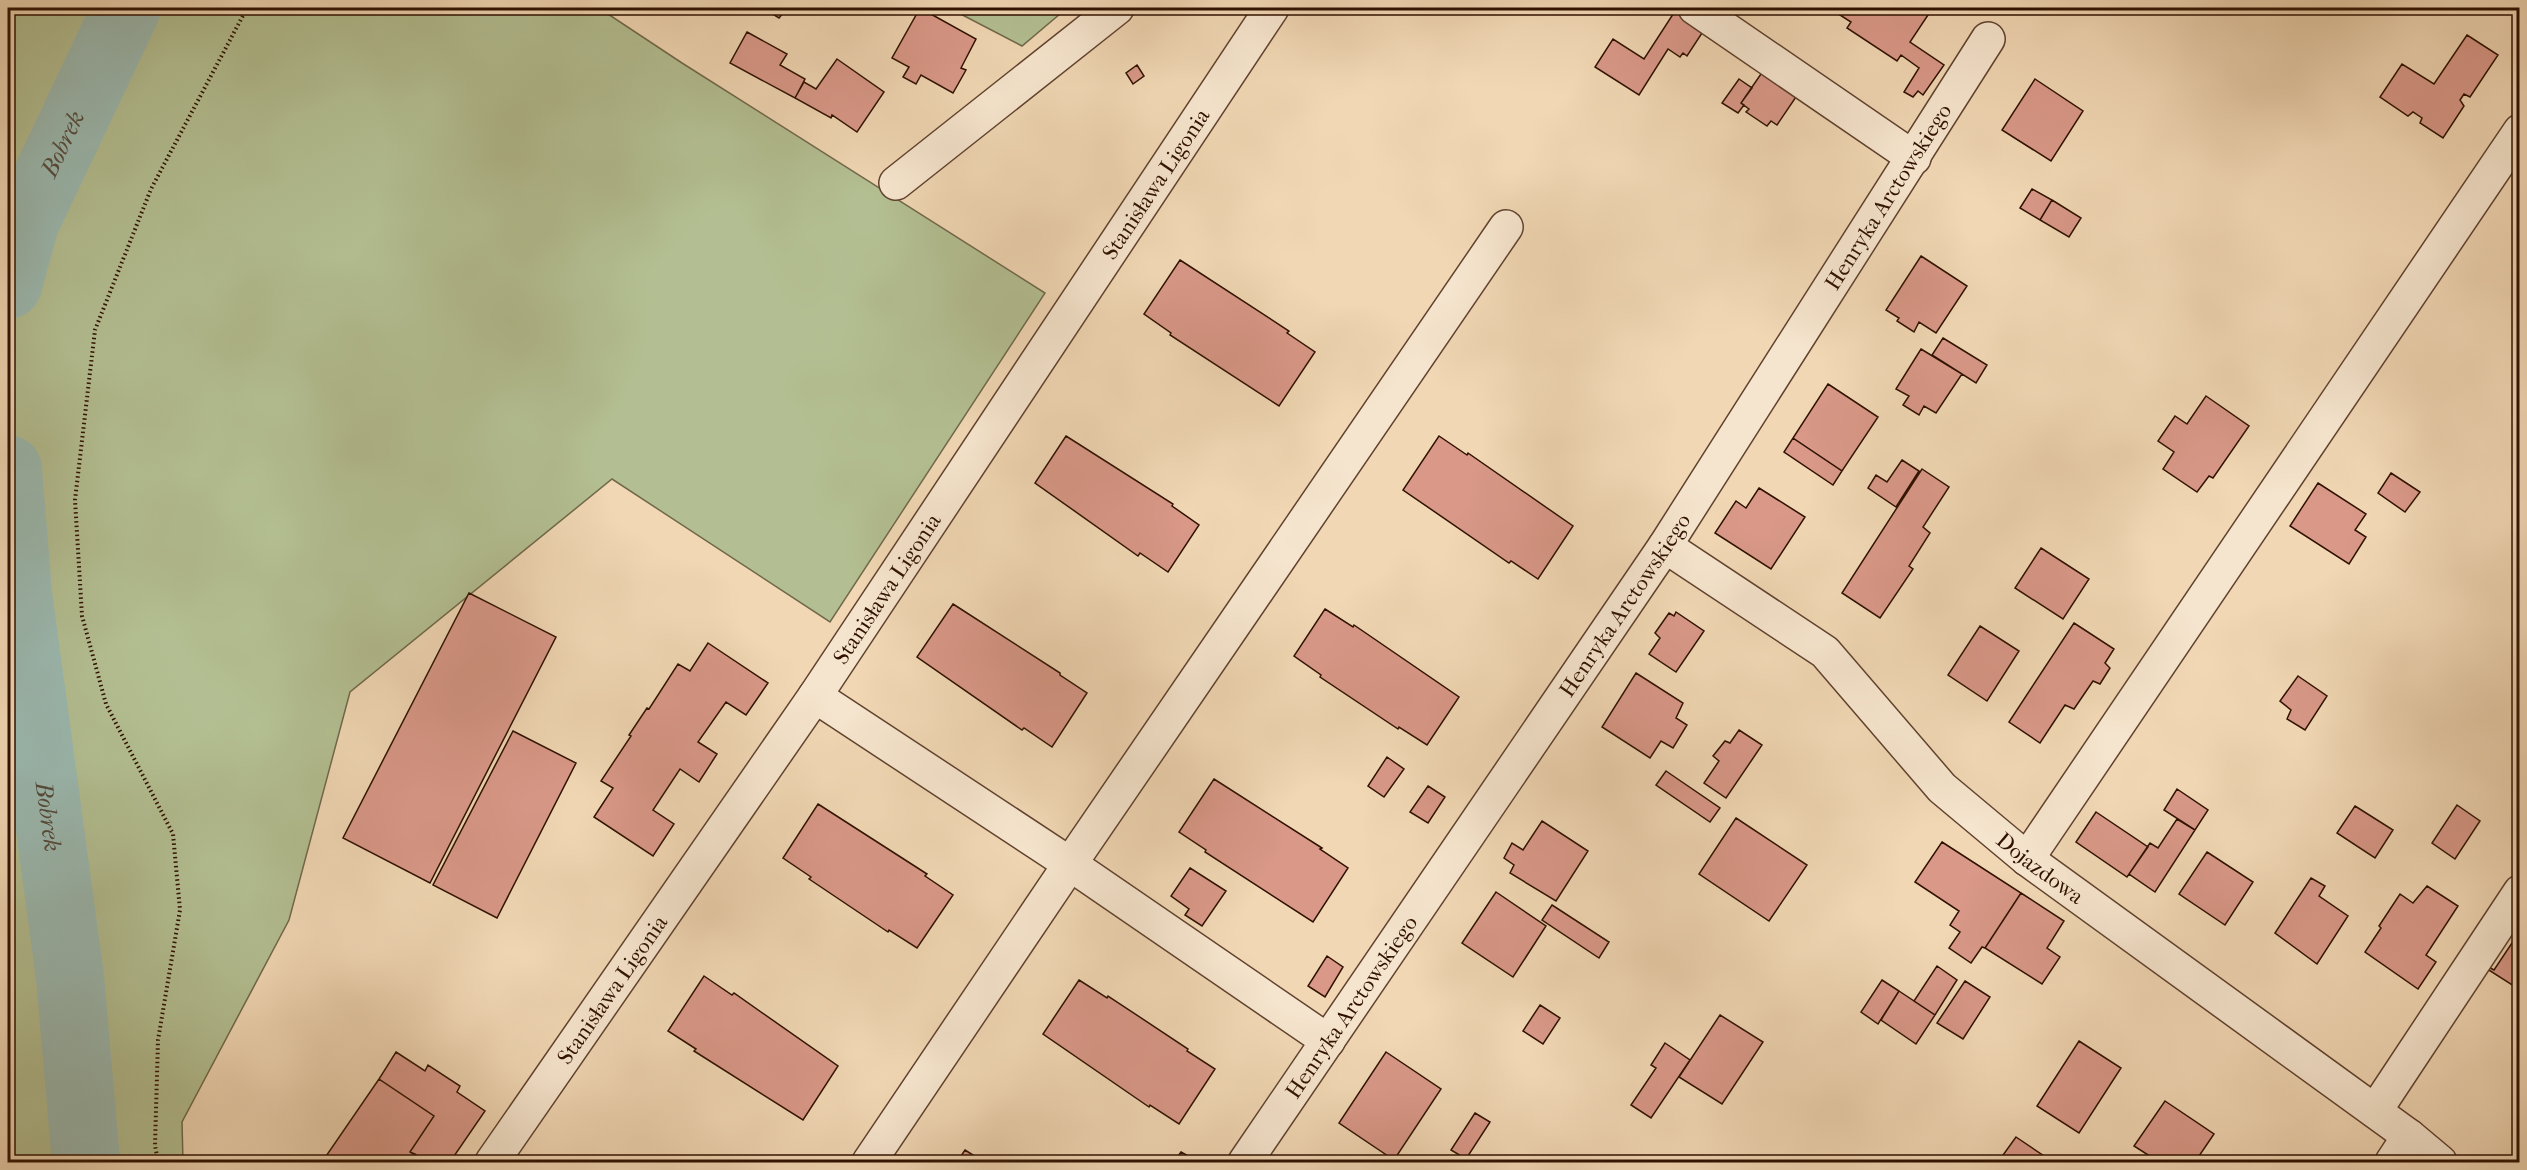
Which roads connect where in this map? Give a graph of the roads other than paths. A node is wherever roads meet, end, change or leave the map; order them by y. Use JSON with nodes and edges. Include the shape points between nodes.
{"nodes":[{"id":1,"x":1117,"y":8,"type":"edge"},
{"id":2,"x":1272,"y":8,"type":"edge"},
{"id":3,"x":1695,"y":8,"type":"edge"},
{"id":4,"x":1988,"y":39,"type":"dead end"},
{"id":5,"x":2520,"y":131,"type":"edge"},
{"id":6,"x":1914,"y":158,"type":"junction"},
{"id":7,"x":896,"y":183,"type":"dead end"},
{"id":8,"x":1506,"y":227,"type":"dead end"},
{"id":9,"x":1665,"y":546,"type":"junction"},
{"id":10,"x":815,"y":696,"type":"junction"},
{"id":11,"x":2027,"y":859,"type":"junction"},
{"id":12,"x":1070,"y":864,"type":"junction"},
{"id":13,"x":2520,"y":892,"type":"edge"},
{"id":14,"x":1328,"y":1041,"type":"junction"},
{"id":15,"x":2375,"y":1111,"type":"junction"},
{"id":16,"x":2401,"y":1149,"type":"edge"},
{"id":17,"x":492,"y":1162,"type":"edge"},
{"id":18,"x":869,"y":1162,"type":"edge"},
{"id":19,"x":1245,"y":1162,"type":"edge"},
{"id":20,"x":2440,"y":1162,"type":"edge"}],
"edges":[{"from":1,"to":7,"type":"street"},
{"from":2,"to":10,"type":"street","name":"Stanisława Ligonia"},
{"from":3,"to":6,"type":"street"},
{"from":4,"to":6,"type":"street","name":"Henryka Arctowskiego"},
{"from":5,"to":11,"type":"street"},
{"from":6,"to":9,"type":"street","name":"Henryka Arctowskiego"},
{"from":8,"to":12,"type":"street"},
{"from":9,"to":11,"type":"street","name":"Dojazdowa","via":[[1825,652],[1942,788]]},
{"from":9,"to":14,"type":"street","name":"Henryka Arctowskiego"},
{"from":10,"to":12,"type":"street"},
{"from":10,"to":17,"type":"street","name":"Stanisława Ligonia"},
{"from":11,"to":15,"type":"street","name":"Dojazdowa"},
{"from":12,"to":14,"type":"street"},
{"from":12,"to":18,"type":"street"},
{"from":13,"to":15,"type":"street"},
{"from":14,"to":19,"type":"street","name":"Henryka Arctowskiego"},
{"from":15,"to":16,"type":"street","name":"Dojazdowa"},
{"from":16,"to":20,"type":"street","name":"Dojazdowa"}]}
